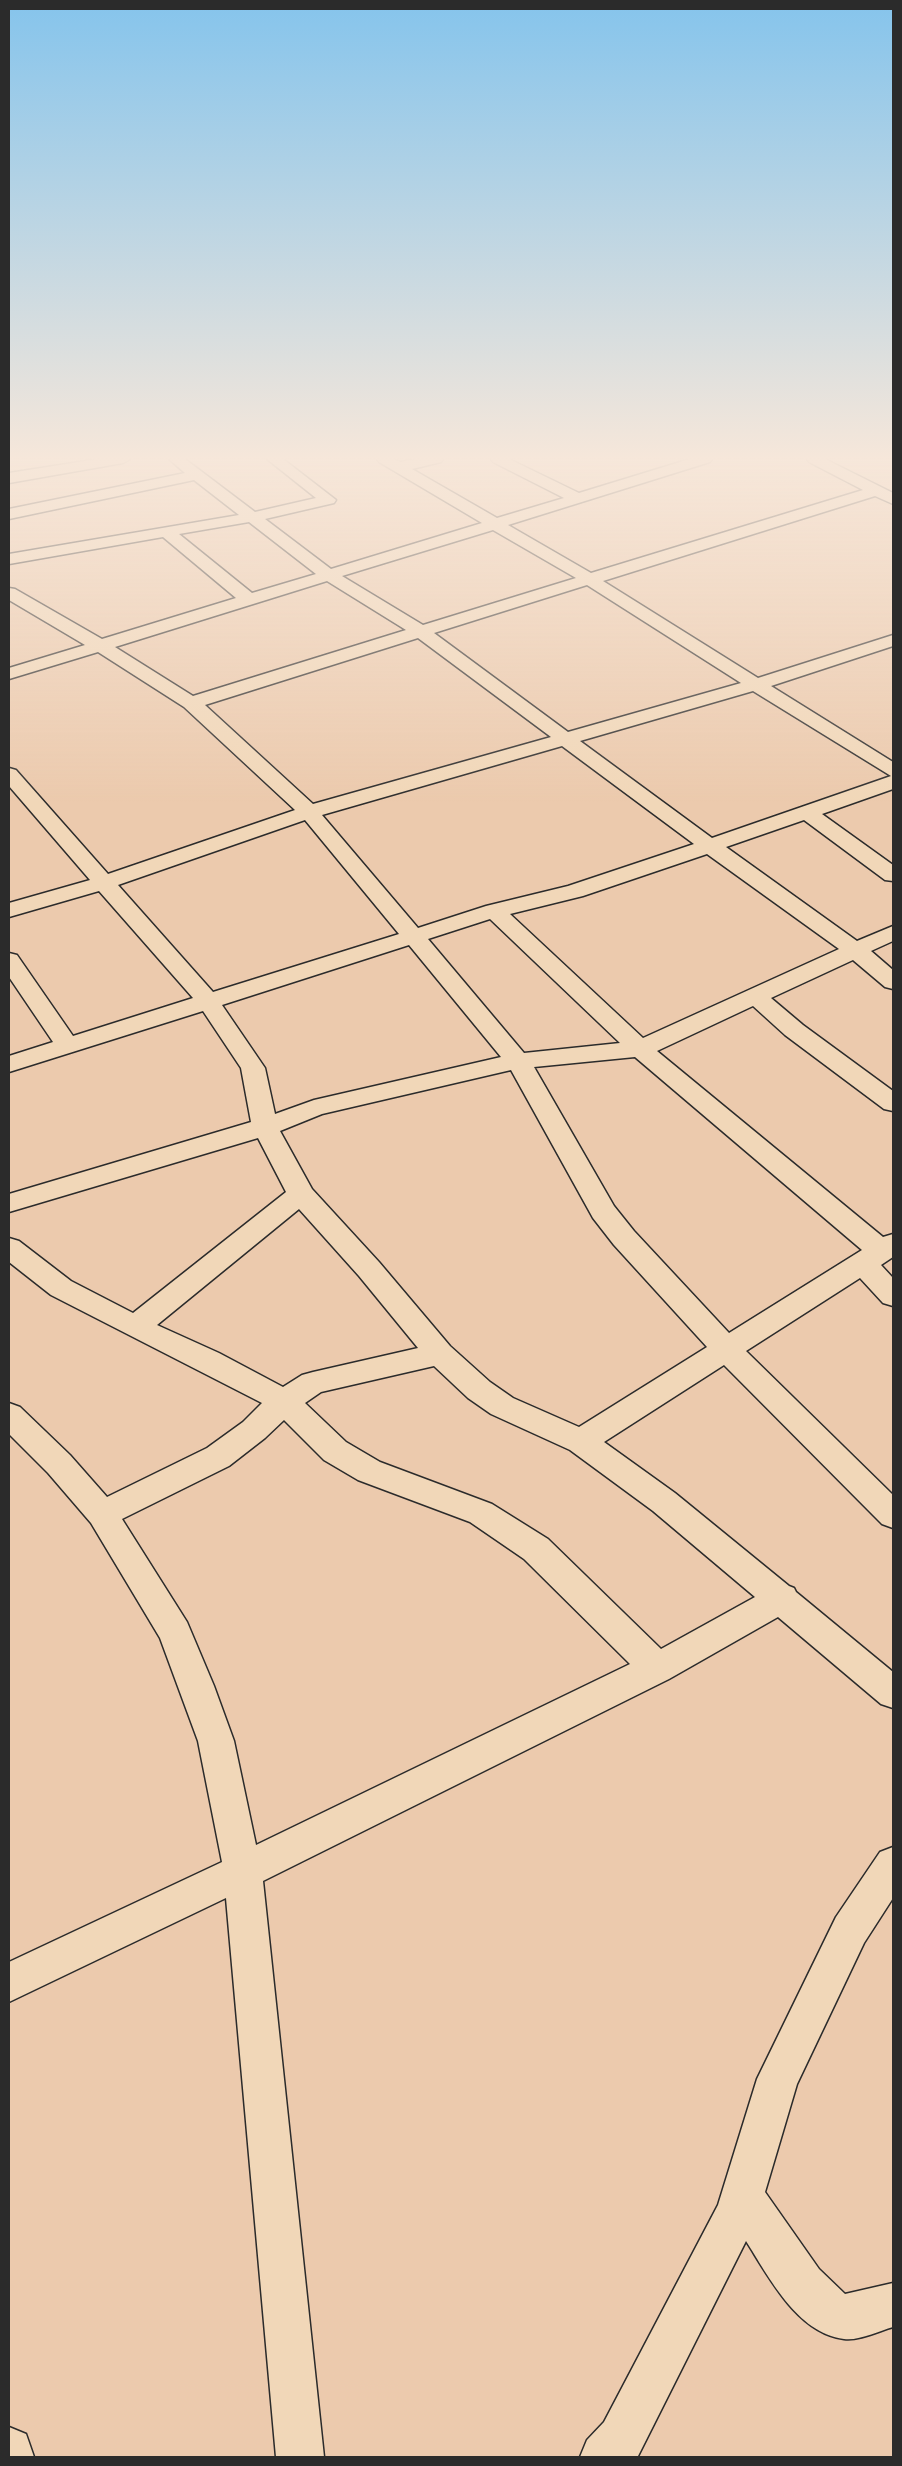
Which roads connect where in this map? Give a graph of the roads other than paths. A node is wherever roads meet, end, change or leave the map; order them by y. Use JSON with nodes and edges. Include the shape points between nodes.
{"nodes":[{"id":1,"x":218,"y":574,"type":"edge"},
{"id":2,"x":331,"y":574,"type":"edge"},
{"id":3,"x":581,"y":574,"type":"edge"},
{"id":4,"x":605,"y":574,"type":"edge"},
{"id":5,"x":328,"y":575,"type":"junction"},
{"id":6,"x":589,"y":579,"type":"junction"},
{"id":7,"x":9,"y":593,"type":"edge"},
{"id":8,"x":248,"y":599,"type":"junction"},
{"id":9,"x":421,"y":632,"type":"junction"},
{"id":10,"x":893,"y":640,"type":"edge"},
{"id":11,"x":99,"y":645,"type":"junction"},
{"id":12,"x":9,"y":674,"type":"edge"},
{"id":13,"x":754,"y":685,"type":"junction"},
{"id":14,"x":190,"y":704,"type":"junction"},
{"id":15,"x":566,"y":739,"type":"junction"},
{"id":16,"x":893,"y":771,"type":"edge"},
{"id":17,"x":9,"y":774,"type":"edge"},
{"id":18,"x":893,"y":782,"type":"edge"},
{"id":19,"x":309,"y":812,"type":"junction"},
{"id":20,"x":806,"y":812,"type":"junction"},
{"id":21,"x":709,"y":845,"type":"junction"},
{"id":22,"x":893,"y":874,"type":"edge"},
{"id":23,"x":105,"y":882,"type":"junction"},
{"id":24,"x":9,"y":910,"type":"edge"},
{"id":25,"x":494,"y":911,"type":"junction"},
{"id":26,"x":893,"y":933,"type":"edge"},
{"id":27,"x":414,"y":936,"type":"junction"},
{"id":28,"x":857,"y":951,"type":"junction"},
{"id":29,"x":9,"y":960,"type":"edge"},
{"id":30,"x":893,"y":982,"type":"edge"},
{"id":31,"x":756,"y":997,"type":"junction"},
{"id":32,"x":208,"y":1001,"type":"junction"},
{"id":33,"x":68,"y":1046,"type":"junction"},
{"id":34,"x":640,"y":1049,"type":"junction"},
{"id":35,"x":518,"y":1060,"type":"junction"},
{"id":36,"x":9,"y":1064,"type":"edge"},
{"id":37,"x":893,"y":1103,"type":"edge"},
{"id":38,"x":265,"y":1127,"type":"junction"},
{"id":39,"x":301,"y":1194,"type":"junction"},
{"id":40,"x":9,"y":1203,"type":"edge"},
{"id":41,"x":9,"y":1248,"type":"edge"},
{"id":42,"x":879,"y":1253,"type":"edge"},
{"id":43,"x":893,"y":1296,"type":"edge"},
{"id":44,"x":135,"y":1327,"type":"junction"},
{"id":45,"x":725,"y":1348,"type":"junction"},
{"id":46,"x":440,"y":1354,"type":"junction"},
{"id":47,"x":284,"y":1401,"type":"junction"},
{"id":48,"x":9,"y":1415,"type":"edge"},
{"id":49,"x":580,"y":1441,"type":"junction"},
{"id":50,"x":102,"y":1514,"type":"junction"},
{"id":51,"x":893,"y":1515,"type":"edge"},
{"id":52,"x":782,"y":1598,"type":"junction"},
{"id":53,"x":658,"y":1668,"type":"junction"},
{"id":54,"x":893,"y":1693,"type":"edge"},
{"id":55,"x":893,"y":1865,"type":"edge"},
{"id":56,"x":244,"y":1871,"type":"junction"},
{"id":57,"x":9,"y":1982,"type":"edge"},
{"id":58,"x":742,"y":2195,"type":"junction"},
{"id":59,"x":893,"y":2304,"type":"edge"},
{"id":60,"x":9,"y":2451,"type":"edge"},
{"id":61,"x":619,"y":2451,"type":"edge"},
{"id":62,"x":10,"y":2457,"type":"edge"},
{"id":63,"x":300,"y":2457,"type":"edge"}],
"edges":[{"from":1,"to":8,"type":"street"},
{"from":2,"to":5,"type":"street"},
{"from":3,"to":6,"type":"street"},
{"from":4,"to":6,"type":"street"},
{"from":5,"to":8,"type":"street"},
{"from":5,"to":9,"type":"street"},
{"from":6,"to":9,"type":"street"},
{"from":6,"to":13,"type":"street"},
{"from":7,"to":11,"type":"street"},
{"from":8,"to":11,"type":"street"},
{"from":9,"to":14,"type":"street"},
{"from":9,"to":15,"type":"street"},
{"from":10,"to":13,"type":"street"},
{"from":11,"to":12,"type":"street"},
{"from":11,"to":14,"type":"street"},
{"from":13,"to":15,"type":"street"},
{"from":13,"to":16,"type":"street"},
{"from":14,"to":19,"type":"street","via":[[226,732]]},
{"from":15,"to":19,"type":"street"},
{"from":15,"to":21,"type":"street"},
{"from":17,"to":23,"type":"street"},
{"from":18,"to":20,"type":"street"},
{"from":19,"to":23,"type":"street"},
{"from":19,"to":27,"type":"street"},
{"from":20,"to":21,"type":"street"},
{"from":20,"to":22,"type":"street"},
{"from":21,"to":25,"type":"street","via":[[575,891]]},
{"from":21,"to":28,"type":"street"},
{"from":23,"to":24,"type":"street"},
{"from":23,"to":32,"type":"street"},
{"from":25,"to":27,"type":"street"},
{"from":25,"to":34,"type":"street"},
{"from":26,"to":28,"type":"street"},
{"from":27,"to":32,"type":"street"},
{"from":27,"to":35,"type":"street"},
{"from":28,"to":30,"type":"street"},
{"from":28,"to":31,"type":"street"},
{"from":29,"to":33,"type":"street"},
{"from":31,"to":34,"type":"street"},
{"from":31,"to":37,"type":"street","via":[[794,1030]]},
{"from":32,"to":33,"type":"street"},
{"from":32,"to":38,"type":"street","via":[[253,1068]]},
{"from":33,"to":36,"type":"street"},
{"from":34,"to":35,"type":"street"},
{"from":34,"to":42,"type":"street"},
{"from":35,"to":38,"type":"street","via":[[314,1108]]},
{"from":35,"to":45,"type":"street","via":[[603,1212]]},
{"from":38,"to":39,"type":"street"},
{"from":38,"to":40,"type":"street"},
{"from":39,"to":44,"type":"street"},
{"from":39,"to":46,"type":"street"},
{"from":41,"to":44,"type":"street","via":[[61,1288]]},
{"from":42,"to":43,"type":"street"},
{"from":42,"to":45,"type":"street"},
{"from":44,"to":47,"type":"street"},
{"from":45,"to":49,"type":"street"},
{"from":45,"to":51,"type":"street"},
{"from":46,"to":47,"type":"street","via":[[313,1383]]},
{"from":46,"to":49,"type":"street","via":[[479,1390],[502,1406]]},
{"from":47,"to":50,"type":"street","via":[[254,1430],[218,1457]]},
{"from":47,"to":53,"type":"street","via":[[335,1451],[369,1472],[481,1512],[536,1549]]},
{"from":48,"to":50,"type":"street","via":[[59,1464]]},
{"from":49,"to":52,"type":"street","via":[[664,1502]]},
{"from":50,"to":56,"type":"street","via":[[175,1632],[198,1686],[216,1741]]},
{"from":52,"to":53,"type":"street","via":[[720,1636]]},
{"from":52,"to":54,"type":"street"},
{"from":53,"to":56,"type":"street"},
{"from":55,"to":58,"type":"street","via":[[850,1930],[778,2079]]},
{"from":56,"to":57,"type":"street"},
{"from":56,"to":63,"type":"street"},
{"from":58,"to":59,"type":"street","via":[[806,2292],[829,2312],[845,2317]]},
{"from":58,"to":61,"type":"street","via":[[737,2213]]},
{"from":60,"to":62,"type":"street"}]}
